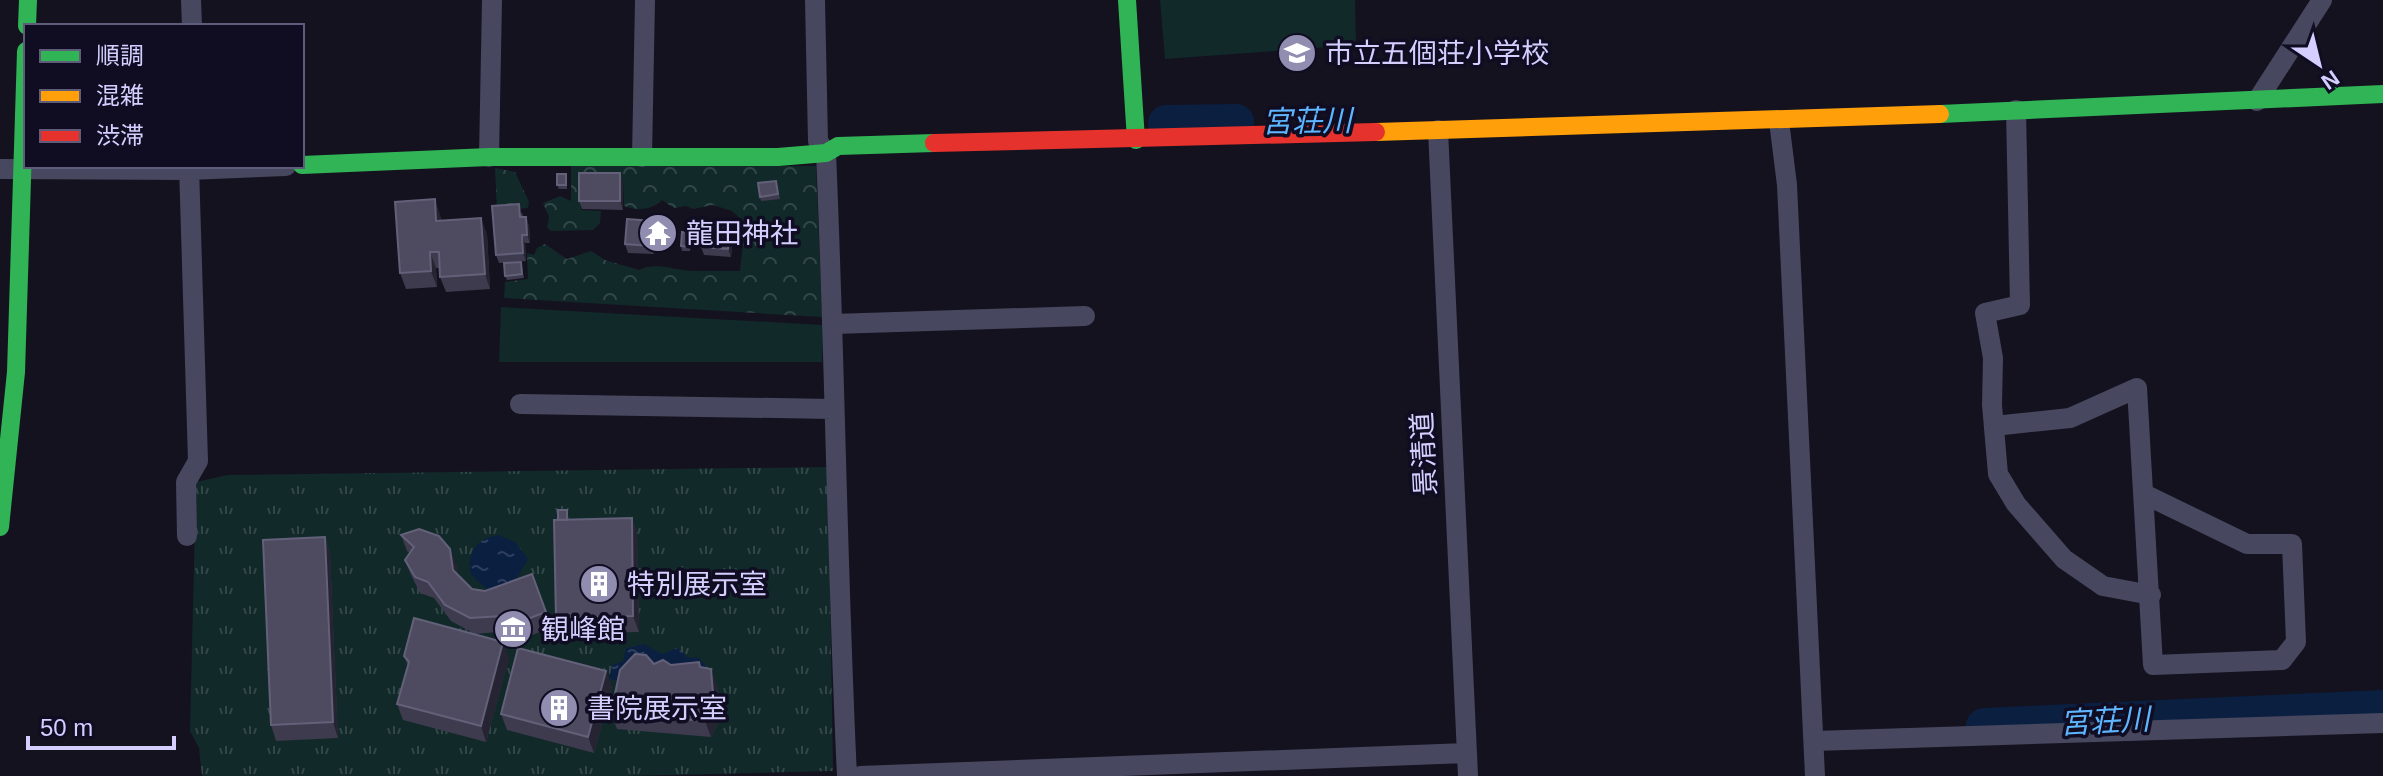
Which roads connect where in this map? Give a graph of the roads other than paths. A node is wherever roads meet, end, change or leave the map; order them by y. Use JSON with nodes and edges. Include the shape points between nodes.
{"nodes":[{"id":1,"x":28,"y":0,"type":"edge"},
{"id":2,"x":191,"y":0,"type":"edge"},
{"id":3,"x":492,"y":0,"type":"edge"},
{"id":4,"x":645,"y":0,"type":"edge"},
{"id":5,"x":815,"y":0,"type":"edge"},
{"id":6,"x":1127,"y":0,"type":"edge"},
{"id":7,"x":2322,"y":0,"type":"edge"},
{"id":8,"x":27,"y":24,"type":"edge"},
{"id":9,"x":192,"y":24,"type":"edge"},
{"id":10,"x":2383,"y":94,"type":"edge"},
{"id":11,"x":2257,"y":101,"type":"junction"},
{"id":12,"x":24,"y":110,"type":"edge"},
{"id":13,"x":2016,"y":110,"type":"junction"},
{"id":14,"x":1779,"y":121,"type":"junction"},
{"id":15,"x":1438,"y":130,"type":"junction"},
{"id":16,"x":1136,"y":140,"type":"junction"},
{"id":17,"x":826,"y":153,"type":"junction"},
{"id":18,"x":489,"y":157,"type":"junction"},
{"id":19,"x":642,"y":157,"type":"junction"},
{"id":20,"x":304,"y":165,"type":"edge"},
{"id":21,"x":189,"y":168,"type":"edge"},
{"id":22,"x":0,"y":169,"type":"edge"},
{"id":23,"x":22,"y":170,"type":"junction"},
{"id":24,"x":1085,"y":316,"type":"dead end"},
{"id":25,"x":833,"y":324,"type":"junction"},
{"id":26,"x":520,"y":404,"type":"dead end"},
{"id":27,"x":833,"y":409,"type":"junction"},
{"id":28,"x":1994,"y":426,"type":"junction"},
{"id":29,"x":2144,"y":494,"type":"junction"},
{"id":30,"x":0,"y":527,"type":"edge"},
{"id":31,"x":187,"y":536,"type":"dead end"},
{"id":32,"x":2151,"y":595,"type":"junction"},
{"id":33,"x":2383,"y":723,"type":"edge"},
{"id":34,"x":1814,"y":741,"type":"junction"},
{"id":35,"x":1466,"y":753,"type":"junction"},
{"id":36,"x":847,"y":776,"type":"edge"},
{"id":37,"x":860,"y":776,"type":"edge"},
{"id":38,"x":1468,"y":776,"type":"edge"},
{"id":39,"x":1815,"y":776,"type":"edge"}],
"edges":[{"from":1,"to":8,"type":"main road"},
{"from":2,"to":9,"type":"street"},
{"from":3,"to":18,"type":"street"},
{"from":4,"to":19,"type":"street"},
{"from":5,"to":17,"type":"street","via":[[818,141]]},
{"from":6,"to":16,"type":"main road"},
{"from":7,"to":11,"type":"street"},
{"from":10,"to":11,"type":"main road"},
{"from":11,"to":13,"type":"main road"},
{"from":12,"to":23,"type":"main road"},
{"from":13,"to":14,"type":"main road"},
{"from":13,"to":28,"type":"street","via":[[2020,305],[1985,313],[1993,358]]},
{"from":14,"to":15,"type":"main road"},
{"from":14,"to":34,"type":"street","via":[[1787,185]]},
{"from":15,"to":16,"type":"main road"},
{"from":15,"to":35,"type":"street","name":"景清道"},
{"from":16,"to":17,"type":"main road","via":[[838,146]]},
{"from":17,"to":19,"type":"main road"},
{"from":17,"to":25,"type":"street"},
{"from":18,"to":19,"type":"main road"},
{"from":18,"to":20,"type":"main road"},
{"from":21,"to":23,"type":"street"},
{"from":21,"to":31,"type":"street","via":[[198,461],[186,482]]},
{"from":22,"to":23,"type":"street"},
{"from":23,"to":30,"type":"main road","via":[[16,372]]},
{"from":24,"to":25,"type":"street"},
{"from":25,"to":27,"type":"street"},
{"from":26,"to":27,"type":"street"},
{"from":27,"to":36,"type":"street"},
{"from":28,"to":29,"type":"street","via":[[2070,418],[2137,388]]},
{"from":28,"to":32,"type":"street","via":[[1998,474],[2016,504],[2064,559],[2103,586]]},
{"from":29,"to":32,"type":"street"},
{"from":29,"to":32,"type":"street","via":[[2247,544],[2292,544],[2296,642],[2282,660],[2153,665]]},
{"from":33,"to":34,"type":"street"},
{"from":34,"to":39,"type":"street"},
{"from":35,"to":37,"type":"street"},
{"from":35,"to":38,"type":"street","name":"景清道"}]}
